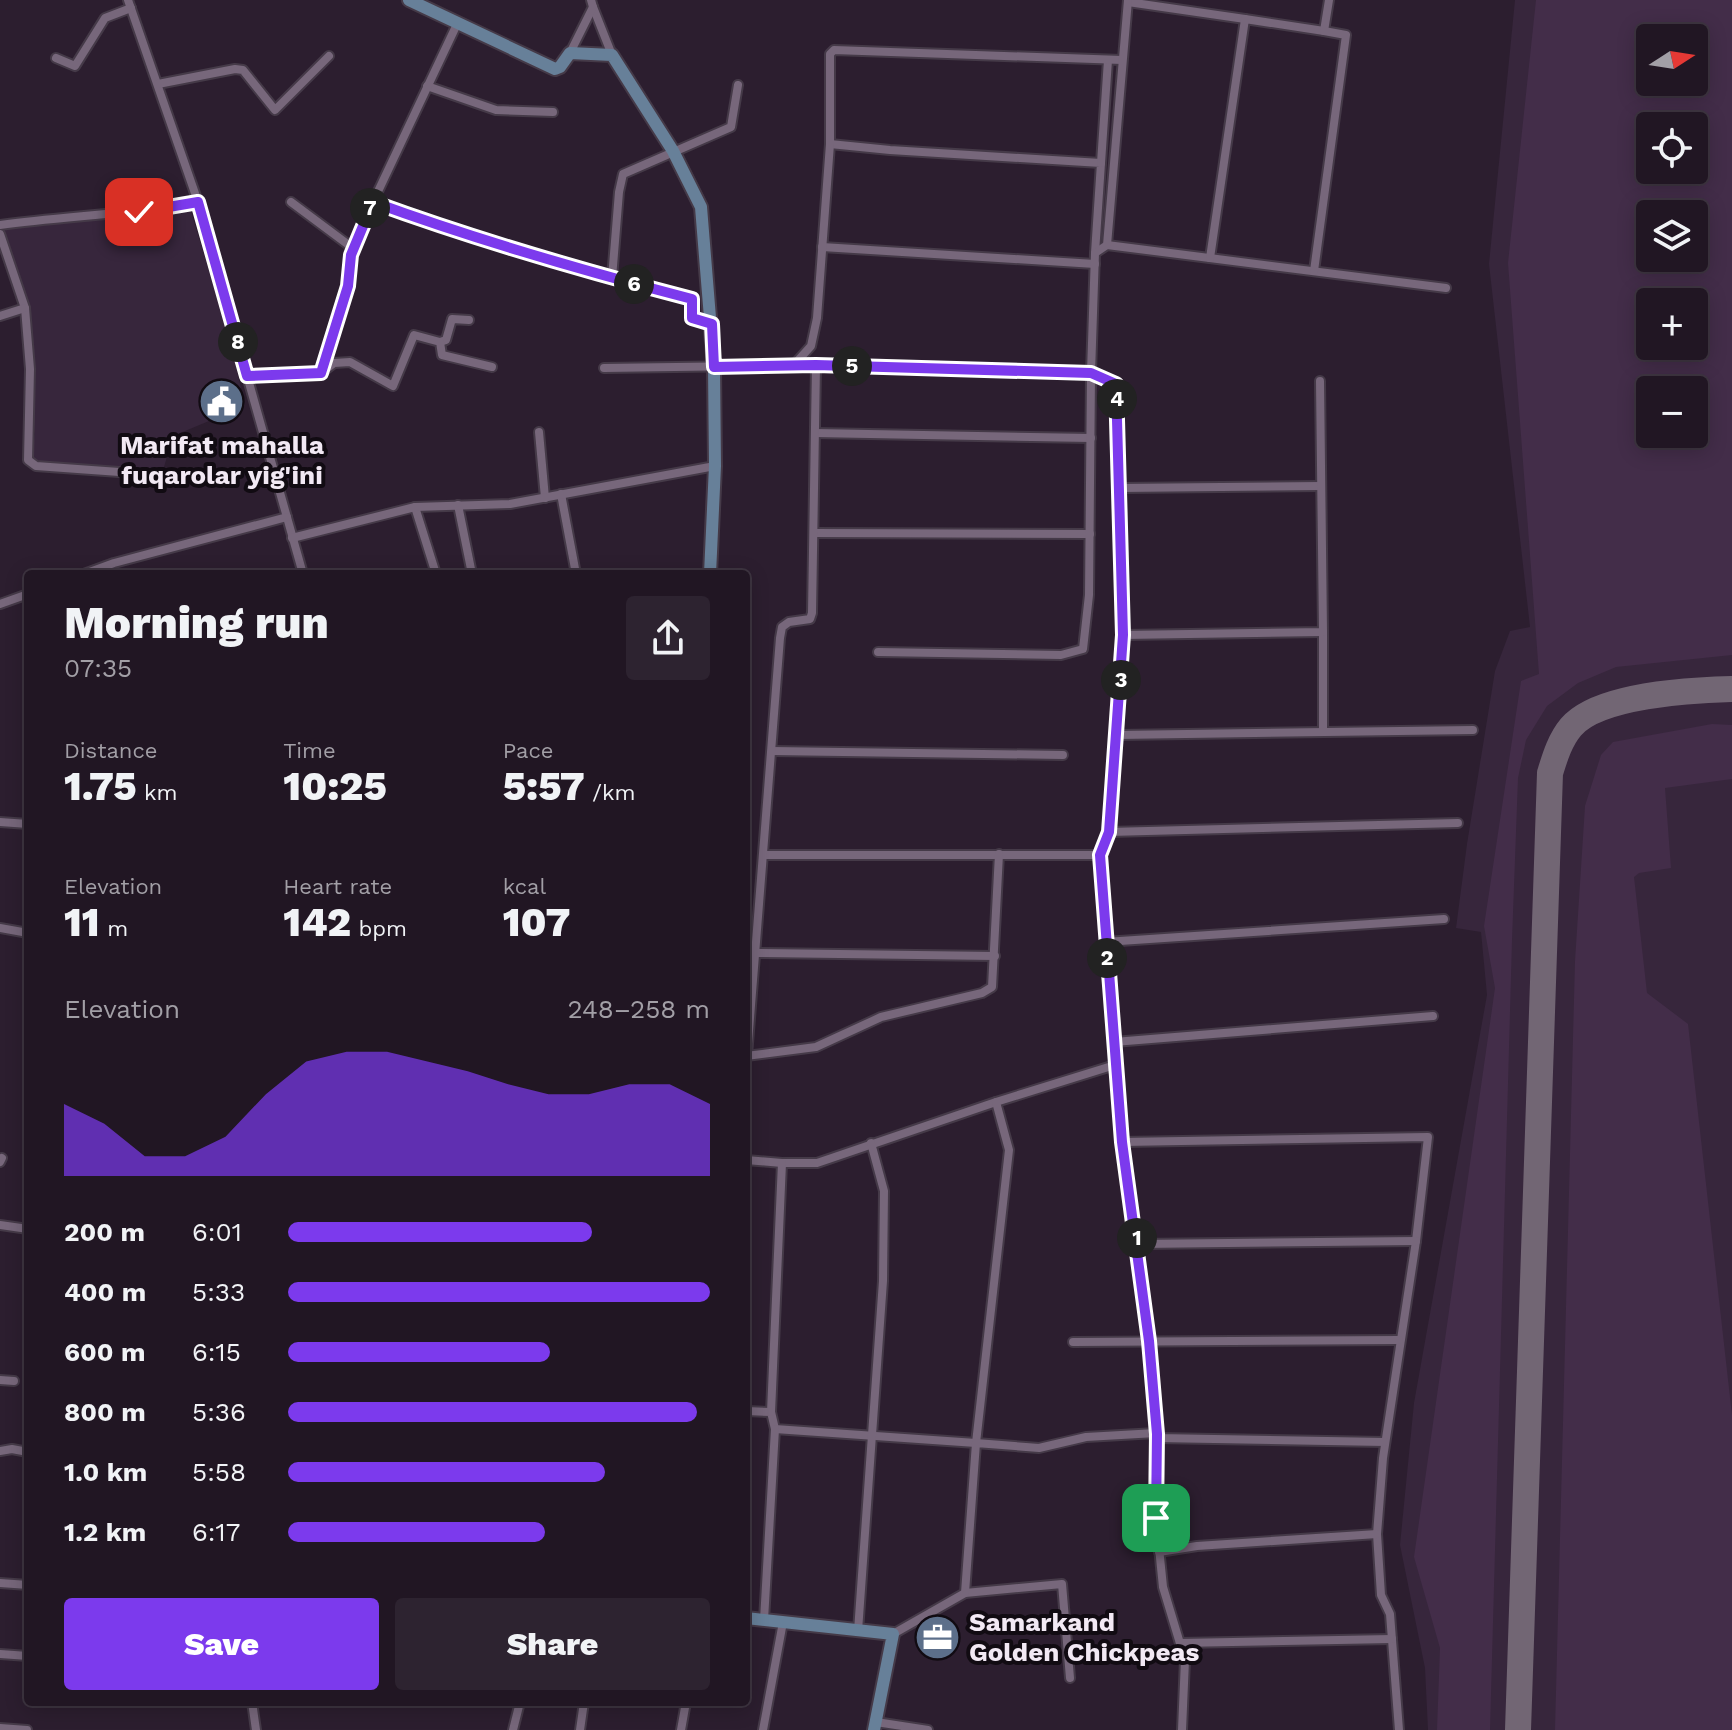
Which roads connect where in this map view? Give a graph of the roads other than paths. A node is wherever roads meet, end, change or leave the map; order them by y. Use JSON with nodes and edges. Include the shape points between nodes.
{"nodes":[{"id":1,"x":409,"y":0,"type":"edge"},
{"id":2,"x":1329,"y":0,"type":"edge"},
{"id":3,"x":1128,"y":1,"type":"edge"},
{"id":4,"x":130,"y":4,"type":"edge"},
{"id":5,"x":592,"y":4,"type":"edge"},
{"id":6,"x":1245,"y":19,"type":"junction"},
{"id":7,"x":458,"y":22,"type":"junction"},
{"id":8,"x":1324,"y":31,"type":"junction"},
{"id":9,"x":570,"y":53,"type":"junction"},
{"id":10,"x":612,"y":55,"type":"junction"},
{"id":11,"x":329,"y":56,"type":"dead end"},
{"id":12,"x":56,"y":58,"type":"dead end"},
{"id":13,"x":1108,"y":60,"type":"junction"},
{"id":14,"x":1122,"y":60,"type":"junction"},
{"id":15,"x":158,"y":84,"type":"junction"},
{"id":16,"x":738,"y":85,"type":"dead end"},
{"id":17,"x":427,"y":86,"type":"junction"},
{"id":18,"x":553,"y":112,"type":"dead end"},
{"id":19,"x":830,"y":144,"type":"junction"},
{"id":20,"x":673,"y":151,"type":"junction"},
{"id":21,"x":1101,"y":163,"type":"junction"},
{"id":22,"x":198,"y":202,"type":"junction"},
{"id":23,"x":291,"y":202,"type":"dead end"},
{"id":24,"x":373,"y":202,"type":"junction"},
{"id":25,"x":0,"y":225,"type":"edge"},
{"id":26,"x":0,"y":234,"type":"edge"},
{"id":27,"x":1107,"y":245,"type":"junction"},
{"id":28,"x":822,"y":247,"type":"junction"},
{"id":29,"x":354,"y":249,"type":"junction"},
{"id":30,"x":3,"y":252,"type":"edge"},
{"id":31,"x":1095,"y":253,"type":"junction"},
{"id":32,"x":1210,"y":258,"type":"junction"},
{"id":33,"x":1095,"y":264,"type":"junction"},
{"id":34,"x":1314,"y":271,"type":"junction"},
{"id":35,"x":612,"y":278,"type":"junction"},
{"id":36,"x":1446,"y":288,"type":"dead end"},
{"id":37,"x":25,"y":308,"type":"junction"},
{"id":38,"x":0,"y":316,"type":"edge"},
{"id":39,"x":469,"y":320,"type":"dead end"},
{"id":40,"x":712,"y":324,"type":"junction"},
{"id":41,"x":440,"y":342,"type":"junction"},
{"id":42,"x":816,"y":365,"type":"junction"},
{"id":43,"x":793,"y":366,"type":"junction"},
{"id":44,"x":492,"y":367,"type":"dead end"},
{"id":45,"x":714,"y":367,"type":"junction"},
{"id":46,"x":604,"y":368,"type":"dead end"},
{"id":47,"x":321,"y":373,"type":"junction"},
{"id":48,"x":1091,"y":373,"type":"junction"},
{"id":49,"x":247,"y":376,"type":"junction"},
{"id":50,"x":1320,"y":381,"type":"dead end"},
{"id":51,"x":539,"y":432,"type":"dead end"},
{"id":52,"x":815,"y":433,"type":"junction"},
{"id":53,"x":1091,"y":438,"type":"junction"},
{"id":54,"x":715,"y":466,"type":"junction"},
{"id":55,"x":147,"y":474,"type":"dead end"},
{"id":56,"x":1321,"y":486,"type":"junction"},
{"id":57,"x":1119,"y":488,"type":"junction"},
{"id":58,"x":561,"y":494,"type":"junction"},
{"id":59,"x":545,"y":498,"type":"junction"},
{"id":60,"x":458,"y":505,"type":"junction"},
{"id":61,"x":415,"y":507,"type":"junction"},
{"id":62,"x":287,"y":517,"type":"junction"},
{"id":63,"x":814,"y":533,"type":"junction"},
{"id":64,"x":1090,"y":534,"type":"junction"},
{"id":65,"x":292,"y":538,"type":"junction"},
{"id":66,"x":114,"y":563,"type":"junction"},
{"id":67,"x":95,"y":570,"type":"edge"},
{"id":68,"x":116,"y":570,"type":"edge"},
{"id":69,"x":302,"y":570,"type":"edge"},
{"id":70,"x":435,"y":570,"type":"edge"},
{"id":71,"x":471,"y":570,"type":"edge"},
{"id":72,"x":575,"y":570,"type":"edge"},
{"id":73,"x":710,"y":570,"type":"edge"},
{"id":74,"x":24,"y":595,"type":"edge"},
{"id":75,"x":0,"y":604,"type":"edge"},
{"id":76,"x":1323,"y":632,"type":"junction"},
{"id":77,"x":1123,"y":635,"type":"junction"},
{"id":78,"x":878,"y":652,"type":"dead end"},
{"id":79,"x":1473,"y":730,"type":"dead end"},
{"id":80,"x":1323,"y":732,"type":"junction"},
{"id":81,"x":1118,"y":735,"type":"junction"},
{"id":82,"x":772,"y":751,"type":"junction"},
{"id":83,"x":1063,"y":755,"type":"dead end"},
{"id":84,"x":0,"y":822,"type":"edge"},
{"id":85,"x":1458,"y":823,"type":"dead end"},
{"id":86,"x":24,"y":824,"type":"edge"},
{"id":87,"x":1109,"y":832,"type":"junction"},
{"id":88,"x":999,"y":854,"type":"junction"},
{"id":89,"x":764,"y":855,"type":"junction"},
{"id":90,"x":1100,"y":855,"type":"junction"},
{"id":91,"x":1444,"y":919,"type":"dead end"},
{"id":92,"x":0,"y":928,"type":"edge"},
{"id":93,"x":24,"y":932,"type":"edge"},
{"id":94,"x":1105,"y":942,"type":"junction"},
{"id":95,"x":756,"y":953,"type":"junction"},
{"id":96,"x":995,"y":956,"type":"junction"},
{"id":97,"x":1433,"y":1016,"type":"dead end"},
{"id":98,"x":750,"y":1022,"type":"edge"},
{"id":99,"x":1114,"y":1042,"type":"junction"},
{"id":100,"x":750,"y":1056,"type":"edge"},
{"id":101,"x":1115,"y":1065,"type":"junction"},
{"id":102,"x":996,"y":1102,"type":"junction"},
{"id":103,"x":1122,"y":1142,"type":"junction"},
{"id":104,"x":871,"y":1143,"type":"junction"},
{"id":105,"x":750,"y":1160,"type":"edge"},
{"id":106,"x":782,"y":1163,"type":"junction"},
{"id":107,"x":0,"y":1225,"type":"edge"},
{"id":108,"x":24,"y":1228,"type":"edge"},
{"id":109,"x":1416,"y":1241,"type":"junction"},
{"id":110,"x":1138,"y":1244,"type":"junction"},
{"id":111,"x":1399,"y":1340,"type":"junction"},
{"id":112,"x":1149,"y":1341,"type":"junction"},
{"id":113,"x":1073,"y":1342,"type":"dead end"},
{"id":114,"x":0,"y":1380,"type":"edge"},
{"id":115,"x":14,"y":1381,"type":"dead end"},
{"id":116,"x":750,"y":1411,"type":"edge"},
{"id":117,"x":771,"y":1412,"type":"junction"},
{"id":118,"x":775,"y":1429,"type":"junction"},
{"id":119,"x":872,"y":1436,"type":"junction"},
{"id":120,"x":1157,"y":1438,"type":"junction"},
{"id":121,"x":1385,"y":1442,"type":"junction"},
{"id":122,"x":976,"y":1443,"type":"junction"},
{"id":123,"x":0,"y":1451,"type":"edge"},
{"id":124,"x":24,"y":1451,"type":"edge"},
{"id":125,"x":1377,"y":1534,"type":"junction"},
{"id":126,"x":1159,"y":1552,"type":"junction"},
{"id":127,"x":0,"y":1583,"type":"edge"},
{"id":128,"x":24,"y":1585,"type":"edge"},
{"id":129,"x":965,"y":1593,"type":"junction"},
{"id":130,"x":750,"y":1618,"type":"edge"},
{"id":131,"x":764,"y":1620,"type":"junction"},
{"id":132,"x":783,"y":1622,"type":"junction"},
{"id":133,"x":858,"y":1631,"type":"junction"},
{"id":134,"x":893,"y":1634,"type":"junction"},
{"id":135,"x":1392,"y":1639,"type":"junction"},
{"id":136,"x":1180,"y":1643,"type":"junction"},
{"id":137,"x":0,"y":1654,"type":"edge"},
{"id":138,"x":24,"y":1656,"type":"edge"},
{"id":139,"x":1070,"y":1678,"type":"dead end"},
{"id":140,"x":253,"y":1706,"type":"edge"},
{"id":141,"x":519,"y":1706,"type":"edge"},
{"id":142,"x":583,"y":1706,"type":"edge"},
{"id":143,"x":685,"y":1706,"type":"edge"},
{"id":144,"x":875,"y":1726,"type":"edge"},
{"id":145,"x":0,"y":1728,"type":"edge"},
{"id":146,"x":27,"y":1730,"type":"edge"},
{"id":147,"x":256,"y":1730,"type":"edge"},
{"id":148,"x":513,"y":1730,"type":"edge"},
{"id":149,"x":580,"y":1730,"type":"edge"},
{"id":150,"x":681,"y":1730,"type":"edge"},
{"id":151,"x":763,"y":1730,"type":"edge"},
{"id":152,"x":928,"y":1730,"type":"edge"},
{"id":153,"x":1182,"y":1730,"type":"edge"},
{"id":154,"x":1399,"y":1730,"type":"edge"}],
"edges":[{"from":1,"to":7,"type":"street"},
{"from":2,"to":8,"type":"street"},
{"from":3,"to":6,"type":"street"},
{"from":3,"to":14,"type":"street"},
{"from":4,"to":12,"type":"street","via":[[105,18],[75,66]]},
{"from":4,"to":15,"type":"street"},
{"from":5,"to":9,"type":"street"},
{"from":5,"to":10,"type":"street"},
{"from":6,"to":8,"type":"street"},
{"from":6,"to":32,"type":"street"},
{"from":7,"to":9,"type":"street","via":[[555,69]]},
{"from":7,"to":17,"type":"street"},
{"from":8,"to":34,"type":"street","via":[[1346,35]]},
{"from":9,"to":10,"type":"street"},
{"from":10,"to":20,"type":"street"},
{"from":11,"to":15,"type":"street","via":[[275,110],[243,70]]},
{"from":13,"to":14,"type":"street"},
{"from":13,"to":19,"type":"street","via":[[834,50]]},
{"from":13,"to":21,"type":"street"},
{"from":14,"to":27,"type":"street"},
{"from":15,"to":22,"type":"street"},
{"from":16,"to":20,"type":"street","via":[[731,127]]},
{"from":17,"to":18,"type":"street","via":[[496,110]]},
{"from":17,"to":24,"type":"street"},
{"from":19,"to":21,"type":"street"},
{"from":19,"to":28,"type":"street"},
{"from":20,"to":35,"type":"street","via":[[623,174]]},
{"from":20,"to":40,"type":"street","via":[[701,207]]},
{"from":21,"to":31,"type":"street"},
{"from":22,"to":25,"type":"street"},
{"from":22,"to":49,"type":"street"},
{"from":23,"to":29,"type":"street"},
{"from":24,"to":29,"type":"street"},
{"from":24,"to":35,"type":"street"},
{"from":26,"to":30,"type":"street"},
{"from":27,"to":31,"type":"street"},
{"from":27,"to":32,"type":"street"},
{"from":28,"to":33,"type":"street"},
{"from":28,"to":43,"type":"street","via":[[811,346]]},
{"from":29,"to":47,"type":"street"},
{"from":30,"to":37,"type":"street"},
{"from":31,"to":33,"type":"street"},
{"from":32,"to":34,"type":"street"},
{"from":33,"to":48,"type":"street"},
{"from":34,"to":36,"type":"street"},
{"from":35,"to":40,"type":"street","via":[[692,299],[692,318]]},
{"from":37,"to":38,"type":"street"},
{"from":37,"to":55,"type":"street","via":[[28,460],[36,466]]},
{"from":39,"to":41,"type":"street","via":[[452,319],[446,340]]},
{"from":40,"to":45,"type":"street"},
{"from":41,"to":44,"type":"street","via":[[442,355]]},
{"from":41,"to":47,"type":"street","via":[[414,335],[393,386],[350,362],[334,363]]},
{"from":42,"to":43,"type":"street"},
{"from":42,"to":48,"type":"street"},
{"from":42,"to":52,"type":"street"},
{"from":43,"to":45,"type":"street"},
{"from":45,"to":46,"type":"street"},
{"from":45,"to":54,"type":"street"},
{"from":47,"to":49,"type":"street"},
{"from":48,"to":53,"type":"street"},
{"from":48,"to":57,"type":"street","via":[[1116,384]]},
{"from":49,"to":62,"type":"street"},
{"from":50,"to":56,"type":"street"},
{"from":51,"to":59,"type":"street"},
{"from":52,"to":53,"type":"street"},
{"from":52,"to":63,"type":"street"},
{"from":53,"to":64,"type":"street"},
{"from":54,"to":58,"type":"street"},
{"from":54,"to":73,"type":"street"},
{"from":56,"to":57,"type":"street"},
{"from":56,"to":76,"type":"street"},
{"from":57,"to":77,"type":"street"},
{"from":58,"to":59,"type":"street"},
{"from":58,"to":72,"type":"street"},
{"from":59,"to":60,"type":"street"},
{"from":60,"to":61,"type":"street"},
{"from":60,"to":71,"type":"street"},
{"from":61,"to":65,"type":"street"},
{"from":61,"to":70,"type":"street"},
{"from":62,"to":65,"type":"street"},
{"from":62,"to":66,"type":"street"},
{"from":63,"to":64,"type":"street"},
{"from":63,"to":82,"type":"street","via":[[810,619],[782,627]]},
{"from":64,"to":78,"type":"street","via":[[1083,649],[1061,655]]},
{"from":65,"to":69,"type":"street"},
{"from":66,"to":67,"type":"street"},
{"from":66,"to":68,"type":"street"},
{"from":74,"to":75,"type":"street"},
{"from":76,"to":77,"type":"street"},
{"from":76,"to":80,"type":"street"},
{"from":77,"to":81,"type":"street"},
{"from":79,"to":80,"type":"street"},
{"from":80,"to":81,"type":"street"},
{"from":81,"to":87,"type":"street"},
{"from":82,"to":83,"type":"street"},
{"from":82,"to":89,"type":"street"},
{"from":84,"to":86,"type":"street"},
{"from":85,"to":87,"type":"street"},
{"from":87,"to":90,"type":"street"},
{"from":88,"to":89,"type":"street"},
{"from":88,"to":90,"type":"street"},
{"from":88,"to":96,"type":"street"},
{"from":89,"to":95,"type":"street"},
{"from":90,"to":94,"type":"street"},
{"from":91,"to":94,"type":"street"},
{"from":92,"to":93,"type":"street"},
{"from":94,"to":99,"type":"street"},
{"from":95,"to":96,"type":"street"},
{"from":95,"to":98,"type":"street"},
{"from":96,"to":100,"type":"street","via":[[992,987],[982,993],[881,1017],[816,1047]]},
{"from":97,"to":99,"type":"street"},
{"from":99,"to":101,"type":"street"},
{"from":101,"to":102,"type":"street"},
{"from":101,"to":103,"type":"street"},
{"from":102,"to":104,"type":"street"},
{"from":102,"to":122,"type":"street","via":[[1009,1150]]},
{"from":103,"to":109,"type":"street","via":[[1428,1137]]},
{"from":103,"to":110,"type":"street"},
{"from":104,"to":106,"type":"street","via":[[817,1163]]},
{"from":104,"to":119,"type":"street","via":[[884,1191]]},
{"from":105,"to":106,"type":"street"},
{"from":106,"to":117,"type":"street"},
{"from":107,"to":108,"type":"street"},
{"from":109,"to":110,"type":"street"},
{"from":109,"to":111,"type":"street"},
{"from":110,"to":112,"type":"street"},
{"from":111,"to":112,"type":"street"},
{"from":111,"to":121,"type":"street"},
{"from":112,"to":113,"type":"street"},
{"from":112,"to":120,"type":"street"},
{"from":114,"to":115,"type":"street"},
{"from":116,"to":117,"type":"street"},
{"from":117,"to":118,"type":"street"},
{"from":118,"to":119,"type":"street"},
{"from":118,"to":131,"type":"street"},
{"from":119,"to":122,"type":"street"},
{"from":119,"to":133,"type":"street"},
{"from":120,"to":121,"type":"street"},
{"from":120,"to":122,"type":"street","via":[[1156,1433],[1086,1437],[1039,1448]]},
{"from":120,"to":126,"type":"street"},
{"from":121,"to":125,"type":"street"},
{"from":122,"to":129,"type":"street"},
{"from":123,"to":124,"type":"street"},
{"from":125,"to":126,"type":"street"},
{"from":125,"to":135,"type":"street","via":[[1381,1595],[1390,1614]]},
{"from":126,"to":136,"type":"street"},
{"from":127,"to":128,"type":"street"},
{"from":129,"to":134,"type":"street"},
{"from":129,"to":139,"type":"street","via":[[1062,1584]]},
{"from":130,"to":131,"type":"street"},
{"from":131,"to":132,"type":"street"},
{"from":132,"to":133,"type":"street"},
{"from":132,"to":151,"type":"street"},
{"from":133,"to":134,"type":"street"},
{"from":134,"to":144,"type":"street"},
{"from":135,"to":136,"type":"street"},
{"from":135,"to":154,"type":"street"},
{"from":136,"to":153,"type":"street","via":[[1185,1660]]},
{"from":137,"to":138,"type":"street"},
{"from":140,"to":147,"type":"street"},
{"from":141,"to":148,"type":"street"},
{"from":142,"to":149,"type":"street"},
{"from":143,"to":150,"type":"street"},
{"from":144,"to":152,"type":"street"},
{"from":145,"to":146,"type":"street"}]}
